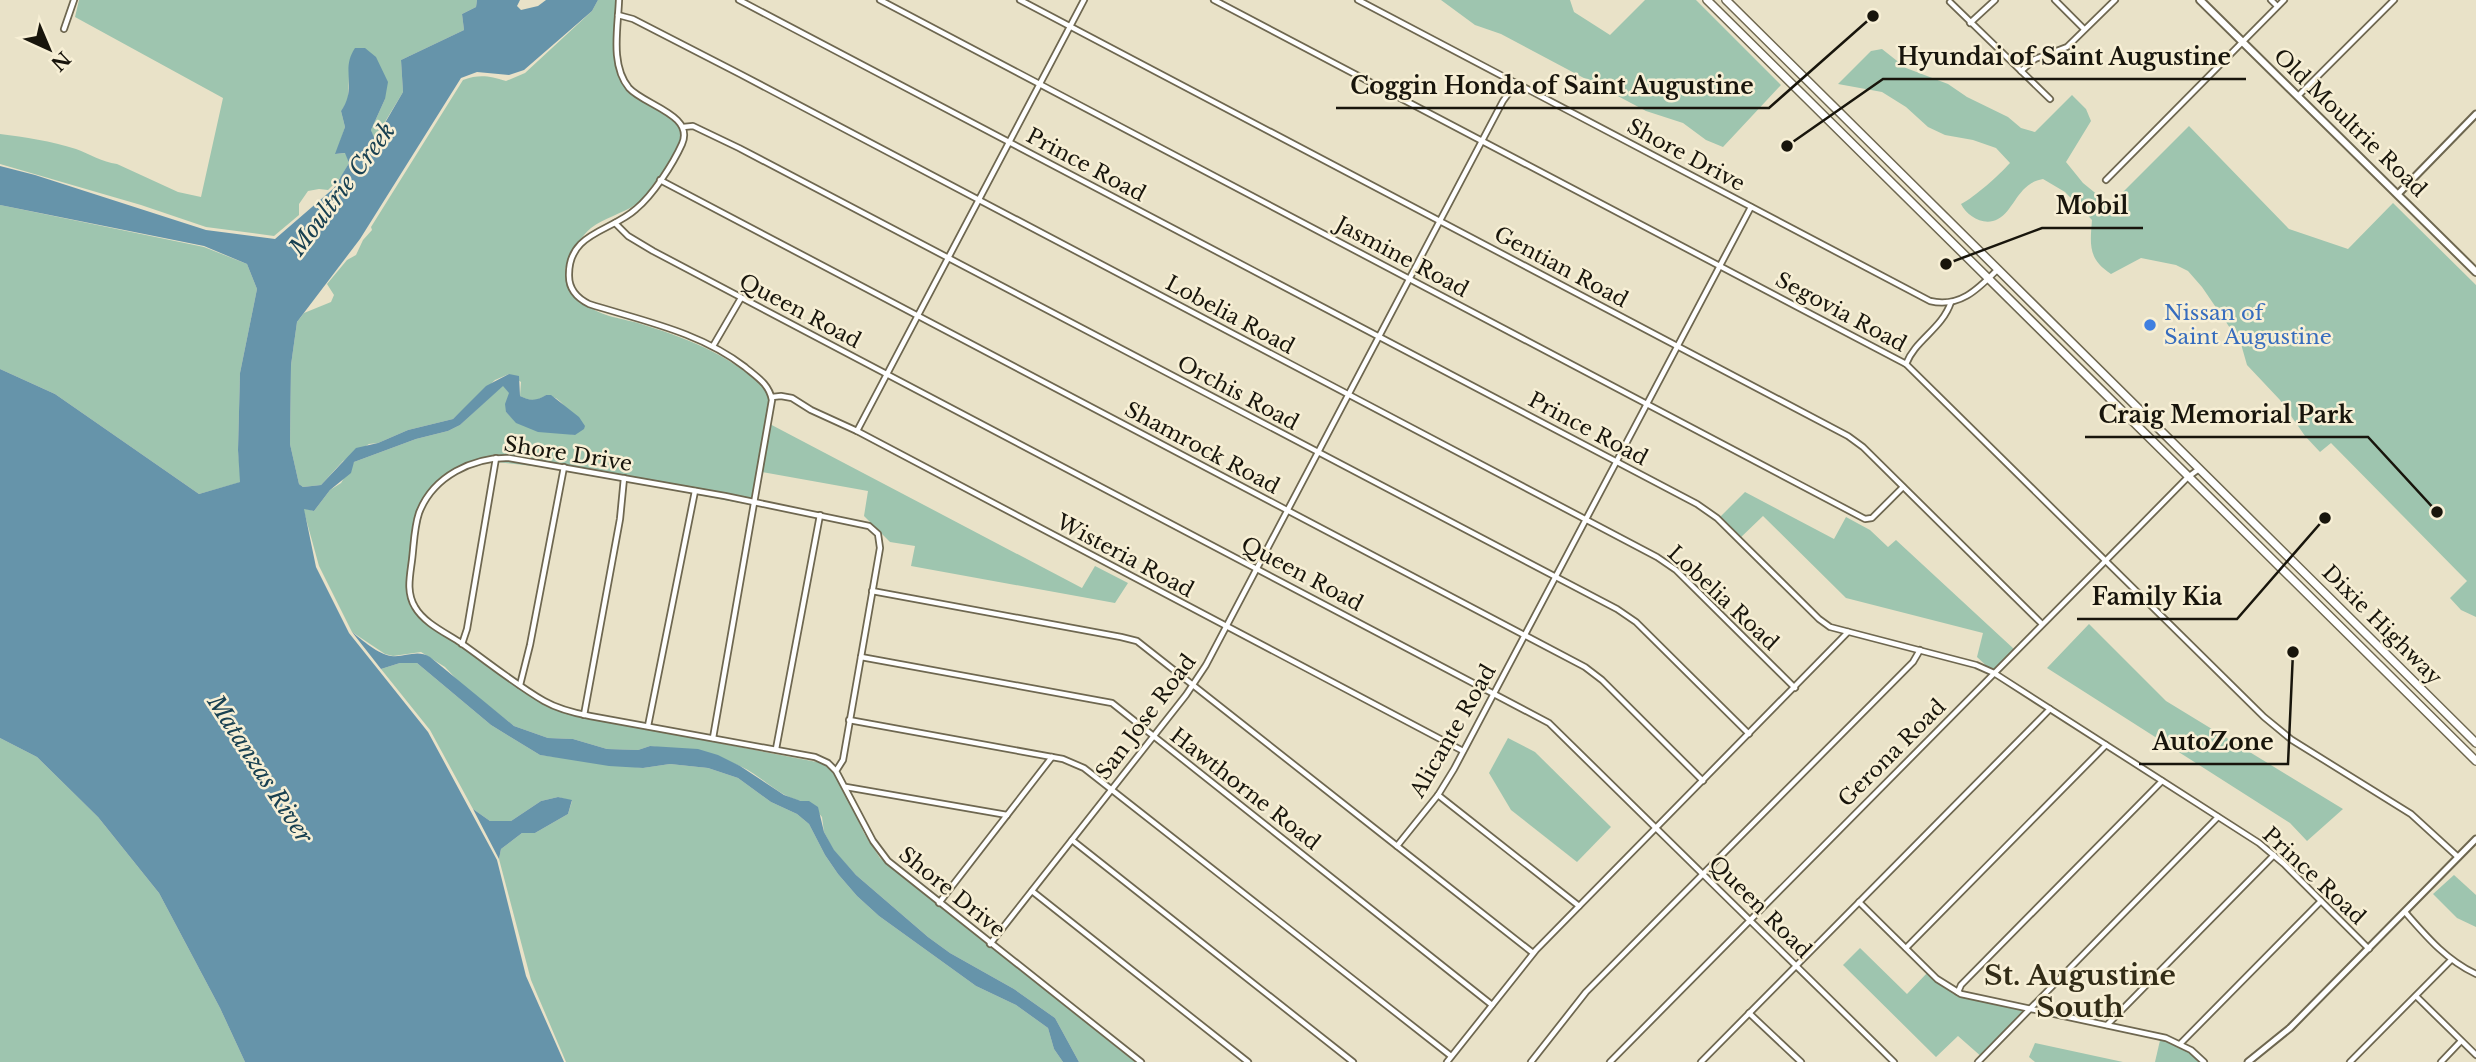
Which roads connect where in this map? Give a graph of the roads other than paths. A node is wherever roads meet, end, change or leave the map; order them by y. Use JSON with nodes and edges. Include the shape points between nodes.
{"nodes":[{"id":1,"x":74,"y":0,"type":"edge"},
{"id":2,"x":619,"y":0,"type":"edge"},
{"id":3,"x":739,"y":0,"type":"edge"},
{"id":4,"x":880,"y":0,"type":"edge"},
{"id":5,"x":1020,"y":0,"type":"edge"},
{"id":6,"x":1084,"y":0,"type":"edge"},
{"id":7,"x":1214,"y":0,"type":"edge"},
{"id":8,"x":1358,"y":0,"type":"edge"},
{"id":9,"x":1707,"y":0,"type":"edge"},
{"id":10,"x":1726,"y":0,"type":"edge"},
{"id":11,"x":1996,"y":0,"type":"edge"},
{"id":12,"x":2055,"y":0,"type":"edge"},
{"id":13,"x":2115,"y":0,"type":"edge"},
{"id":14,"x":2200,"y":0,"type":"edge"},
{"id":15,"x":2271,"y":0,"type":"edge"},
{"id":16,"x":2284,"y":0,"type":"edge"},
{"id":17,"x":2393,"y":0,"type":"edge"},
{"id":18,"x":1950,"y":2,"type":"dead end"},
{"id":19,"x":2277,"y":6,"type":"junction"},
{"id":20,"x":1735,"y":8,"type":"junction"},
{"id":21,"x":618,"y":15,"type":"junction"},
{"id":22,"x":1726,"y":18,"type":"junction"},
{"id":23,"x":1970,"y":23,"type":"junction"},
{"id":24,"x":1070,"y":27,"type":"junction"},
{"id":25,"x":64,"y":29,"type":"dead end"},
{"id":26,"x":2085,"y":29,"type":"junction"},
{"id":27,"x":2243,"y":43,"type":"junction"},
{"id":28,"x":2021,"y":71,"type":"junction"},
{"id":29,"x":1516,"y":83,"type":"junction"},
{"id":30,"x":1040,"y":85,"type":"junction"},
{"id":31,"x":2297,"y":97,"type":"junction"},
{"id":32,"x":2050,"y":99,"type":"dead end"},
{"id":33,"x":2476,"y":114,"type":"edge"},
{"id":34,"x":1851,"y":124,"type":"junction"},
{"id":35,"x":683,"y":127,"type":"junction"},
{"id":36,"x":1842,"y":134,"type":"junction"},
{"id":37,"x":1482,"y":141,"type":"junction"},
{"id":38,"x":1009,"y":142,"type":"junction"},
{"id":39,"x":660,"y":180,"type":"junction"},
{"id":40,"x":2106,"y":180,"type":"dead end"},
{"id":41,"x":2399,"y":194,"type":"junction"},
{"id":42,"x":979,"y":200,"type":"junction"},
{"id":43,"x":1751,"y":207,"type":"junction"},
{"id":44,"x":1440,"y":221,"type":"junction"},
{"id":45,"x":615,"y":223,"type":"junction"},
{"id":46,"x":948,"y":258,"type":"junction"},
{"id":47,"x":1718,"y":265,"type":"junction"},
{"id":48,"x":1998,"y":269,"type":"junction"},
{"id":49,"x":2476,"y":272,"type":"edge"},
{"id":50,"x":1410,"y":279,"type":"junction"},
{"id":51,"x":1988,"y":279,"type":"junction"},
{"id":52,"x":741,"y":298,"type":"junction"},
{"id":53,"x":1951,"y":302,"type":"junction"},
{"id":54,"x":918,"y":316,"type":"junction"},
{"id":55,"x":1379,"y":337,"type":"junction"},
{"id":56,"x":713,"y":346,"type":"junction"},
{"id":57,"x":1676,"y":346,"type":"junction"},
{"id":58,"x":1906,"y":364,"type":"junction"},
{"id":59,"x":2101,"y":372,"type":"junction"},
{"id":60,"x":887,"y":374,"type":"junction"},
{"id":61,"x":2092,"y":380,"type":"junction"},
{"id":62,"x":1349,"y":395,"type":"junction"},
{"id":63,"x":772,"y":397,"type":"junction"},
{"id":64,"x":1646,"y":404,"type":"junction"},
{"id":65,"x":857,"y":430,"type":"junction"},
{"id":66,"x":1318,"y":453,"type":"junction"},
{"id":67,"x":495,"y":458,"type":"junction"},
{"id":68,"x":1615,"y":462,"type":"junction"},
{"id":69,"x":564,"y":467,"type":"junction"},
{"id":70,"x":2199,"y":469,"type":"junction"},
{"id":71,"x":2188,"y":477,"type":"junction"},
{"id":72,"x":624,"y":478,"type":"junction"},
{"id":73,"x":1903,"y":486,"type":"junction"},
{"id":74,"x":695,"y":491,"type":"junction"},
{"id":75,"x":755,"y":503,"type":"junction"},
{"id":76,"x":1288,"y":511,"type":"junction"},
{"id":77,"x":820,"y":515,"type":"junction"},
{"id":78,"x":1585,"y":519,"type":"junction"},
{"id":79,"x":2106,"y":560,"type":"junction"},
{"id":80,"x":1258,"y":569,"type":"junction"},
{"id":81,"x":1554,"y":577,"type":"junction"},
{"id":82,"x":872,"y":592,"type":"junction"},
{"id":83,"x":2353,"y":621,"type":"junction"},
{"id":84,"x":2042,"y":624,"type":"junction"},
{"id":85,"x":1227,"y":627,"type":"junction"},
{"id":86,"x":2344,"y":631,"type":"junction"},
{"id":87,"x":1849,"y":632,"type":"junction"},
{"id":88,"x":1524,"y":635,"type":"junction"},
{"id":89,"x":462,"y":644,"type":"junction"},
{"id":90,"x":1920,"y":650,"type":"junction"},
{"id":91,"x":861,"y":657,"type":"junction"},
{"id":92,"x":1994,"y":673,"type":"junction"},
{"id":93,"x":520,"y":685,"type":"junction"},
{"id":94,"x":1194,"y":685,"type":"junction"},
{"id":95,"x":1795,"y":688,"type":"junction"},
{"id":96,"x":1493,"y":693,"type":"junction"},
{"id":97,"x":2050,"y":709,"type":"junction"},
{"id":98,"x":584,"y":715,"type":"junction"},
{"id":99,"x":849,"y":720,"type":"junction"},
{"id":100,"x":648,"y":726,"type":"junction"},
{"id":101,"x":1749,"y":734,"type":"junction"},
{"id":102,"x":1153,"y":736,"type":"junction"},
{"id":103,"x":713,"y":738,"type":"junction"},
{"id":104,"x":2476,"y":743,"type":"edge"},
{"id":105,"x":2106,"y":745,"type":"junction"},
{"id":106,"x":776,"y":749,"type":"junction"},
{"id":107,"x":1463,"y":751,"type":"junction"},
{"id":108,"x":1052,"y":757,"type":"junction"},
{"id":109,"x":2476,"y":761,"type":"edge"},
{"id":110,"x":836,"y":771,"type":"junction"},
{"id":111,"x":1703,"y":781,"type":"junction"},
{"id":112,"x":2162,"y":781,"type":"junction"},
{"id":113,"x":845,"y":787,"type":"junction"},
{"id":114,"x":1113,"y":788,"type":"junction"},
{"id":115,"x":1438,"y":795,"type":"junction"},
{"id":116,"x":1007,"y":815,"type":"junction"},
{"id":117,"x":2218,"y":817,"type":"junction"},
{"id":118,"x":1657,"y":827,"type":"junction"},
{"id":119,"x":2476,"y":839,"type":"edge"},
{"id":120,"x":1072,"y":840,"type":"junction"},
{"id":121,"x":1397,"y":846,"type":"junction"},
{"id":122,"x":2274,"y":855,"type":"junction"},
{"id":123,"x":2458,"y":857,"type":"junction"},
{"id":124,"x":1703,"y":873,"type":"junction"},
{"id":125,"x":1031,"y":891,"type":"junction"},
{"id":126,"x":2320,"y":901,"type":"junction"},
{"id":127,"x":1859,"y":902,"type":"junction"},
{"id":128,"x":939,"y":904,"type":"junction"},
{"id":129,"x":1578,"y":906,"type":"junction"},
{"id":130,"x":2405,"y":912,"type":"junction"},
{"id":131,"x":1749,"y":919,"type":"junction"},
{"id":132,"x":990,"y":944,"type":"junction"},
{"id":133,"x":1906,"y":948,"type":"junction"},
{"id":134,"x":2369,"y":948,"type":"junction"},
{"id":135,"x":1533,"y":953,"type":"junction"},
{"id":136,"x":2451,"y":960,"type":"junction"},
{"id":137,"x":1797,"y":965,"type":"junction"},
{"id":138,"x":2476,"y":974,"type":"edge"},
{"id":139,"x":1958,"y":992,"type":"junction"},
{"id":140,"x":2416,"y":996,"type":"junction"},
{"id":141,"x":1492,"y":1005,"type":"junction"},
{"id":142,"x":2030,"y":1009,"type":"junction"},
{"id":143,"x":1749,"y":1013,"type":"junction"},
{"id":144,"x":2107,"y":1025,"type":"junction"},
{"id":145,"x":2461,"y":1041,"type":"junction"},
{"id":146,"x":2181,"y":1043,"type":"junction"},
{"id":147,"x":2476,"y":1055,"type":"edge"},
{"id":148,"x":1451,"y":1056,"type":"junction"},
{"id":149,"x":1704,"y":1061,"type":"edge"},
{"id":150,"x":1983,"y":1061,"type":"edge"},
{"id":151,"x":1140,"y":1062,"type":"edge"},
{"id":152,"x":1248,"y":1062,"type":"edge"},
{"id":153,"x":1353,"y":1062,"type":"edge"},
{"id":154,"x":1447,"y":1062,"type":"edge"},
{"id":155,"x":1531,"y":1062,"type":"edge"},
{"id":156,"x":1612,"y":1062,"type":"edge"},
{"id":157,"x":1801,"y":1062,"type":"edge"},
{"id":158,"x":1894,"y":1062,"type":"edge"},
{"id":159,"x":2204,"y":1062,"type":"edge"},
{"id":160,"x":2248,"y":1062,"type":"edge"},
{"id":161,"x":2350,"y":1062,"type":"edge"},
{"id":162,"x":2441,"y":1062,"type":"edge"}],
"edges":[{"from":1,"to":25,"type":"street"},
{"from":2,"to":21,"type":"street"},
{"from":3,"to":38,"type":"street","name":"Prince Road"},
{"from":4,"to":30,"type":"street","name":"Jasmine Road"},
{"from":5,"to":24,"type":"street","name":"Gentian Road"},
{"from":6,"to":24,"type":"street"},
{"from":7,"to":37,"type":"street","name":"Segovia Road"},
{"from":8,"to":29,"type":"street","name":"Shore Drive"},
{"from":9,"to":22,"type":"main road","name":"Dixie Highway"},
{"from":10,"to":20,"type":"main road","name":"Dixie Highway"},
{"from":11,"to":23,"type":"street"},
{"from":12,"to":26,"type":"street"},
{"from":13,"to":26,"type":"street"},
{"from":14,"to":27,"type":"main road","name":"Old Moultrie Road"},
{"from":15,"to":19,"type":"street"},
{"from":16,"to":19,"type":"street"},
{"from":17,"to":31,"type":"street"},
{"from":18,"to":23,"type":"street"},
{"from":19,"to":27,"type":"street"},
{"from":20,"to":22,"type":"main road"},
{"from":20,"to":34,"type":"main road","name":"Dixie Highway"},
{"from":21,"to":35,"type":"street","via":[[618,65],[623,79],[636,94]]},
{"from":21,"to":42,"type":"street","name":"Lobelia Road"},
{"from":22,"to":36,"type":"main road","name":"Dixie Highway"},
{"from":23,"to":28,"type":"street"},
{"from":24,"to":30,"type":"street"},
{"from":24,"to":44,"type":"street","name":"Gentian Road"},
{"from":26,"to":28,"type":"street","via":[[2067,47],[2035,59]]},
{"from":27,"to":31,"type":"main road","name":"Old Moultrie Road"},
{"from":27,"to":40,"type":"street"},
{"from":28,"to":32,"type":"street"},
{"from":29,"to":37,"type":"street","name":"San Jose Road"},
{"from":29,"to":43,"type":"street","name":"Shore Drive"},
{"from":30,"to":38,"type":"street"},
{"from":30,"to":50,"type":"street","name":"Jasmine Road"},
{"from":31,"to":41,"type":"main road","name":"Old Moultrie Road"},
{"from":33,"to":41,"type":"street"},
{"from":34,"to":36,"type":"main road"},
{"from":34,"to":48,"type":"main road","name":"Dixie Highway"},
{"from":35,"to":39,"type":"street","via":[[682,144]]},
{"from":35,"to":46,"type":"street","name":"Orchis Road","via":[[693,126],[718,138]]},
{"from":36,"to":51,"type":"main road","name":"Dixie Highway"},
{"from":37,"to":44,"type":"street","name":"San Jose Road"},
{"from":37,"to":47,"type":"street","name":"Segovia Road"},
{"from":38,"to":42,"type":"street"},
{"from":38,"to":55,"type":"street","name":"Prince Road"},
{"from":39,"to":45,"type":"street","via":[[637,209]]},
{"from":39,"to":54,"type":"street","name":"Shamrock Road"},
{"from":41,"to":49,"type":"main road","name":"Old Moultrie Road"},
{"from":42,"to":46,"type":"street"},
{"from":42,"to":62,"type":"street","name":"Lobelia Road"},
{"from":43,"to":47,"type":"street","name":"Alicante Road"},
{"from":43,"to":53,"type":"street","name":"Shore Drive","via":[[1923,298]]},
{"from":44,"to":50,"type":"street","name":"San Jose Road"},
{"from":44,"to":57,"type":"street","name":"Gentian Road"},
{"from":45,"to":52,"type":"street","name":"Queen Road","via":[[628,236]]},
{"from":45,"to":56,"type":"street","via":[[591,233],[575,251],[568,277],[574,294],[589,304]]},
{"from":46,"to":54,"type":"street"},
{"from":46,"to":66,"type":"street","name":"Orchis Road"},
{"from":47,"to":57,"type":"street","name":"Alicante Road"},
{"from":47,"to":58,"type":"street","name":"Segovia Road"},
{"from":48,"to":51,"type":"street"},
{"from":48,"to":59,"type":"main road","name":"Dixie Highway"},
{"from":50,"to":55,"type":"street","name":"San Jose Road"},
{"from":50,"to":64,"type":"street","name":"Jasmine Road"},
{"from":51,"to":53,"type":"street","via":[[1969,295]]},
{"from":51,"to":61,"type":"main road","name":"Dixie Highway"},
{"from":52,"to":56,"type":"street"},
{"from":52,"to":60,"type":"street","name":"Queen Road"},
{"from":53,"to":58,"type":"street","via":[[1944,319]]},
{"from":54,"to":60,"type":"street"},
{"from":54,"to":76,"type":"street","name":"Shamrock Road"},
{"from":55,"to":62,"type":"street","name":"San Jose Road"},
{"from":55,"to":68,"type":"street","name":"Prince Road"},
{"from":56,"to":63,"type":"street","via":[[761,379]]},
{"from":57,"to":64,"type":"street","name":"Alicante Road"},
{"from":57,"to":73,"type":"street","name":"Gentian Road","via":[[1848,436]]},
{"from":58,"to":79,"type":"street","name":"Segovia Road"},
{"from":59,"to":61,"type":"main road"},
{"from":59,"to":70,"type":"main road","name":"Dixie Highway"},
{"from":60,"to":65,"type":"street"},
{"from":60,"to":80,"type":"street","name":"Queen Road"},
{"from":61,"to":71,"type":"main road","name":"Dixie Highway"},
{"from":62,"to":66,"type":"street","name":"San Jose Road"},
{"from":62,"to":78,"type":"street","name":"Lobelia Road"},
{"from":63,"to":65,"type":"street","name":"Wisteria Road","via":[[792,398]]},
{"from":63,"to":75,"type":"street"},
{"from":64,"to":68,"type":"street","name":"Alicante Road"},
{"from":64,"to":73,"type":"street","name":"Jasmine Road","via":[[1865,519],[1872,518]]},
{"from":65,"to":85,"type":"street","name":"Wisteria Road"},
{"from":66,"to":76,"type":"street","name":"San Jose Road"},
{"from":66,"to":81,"type":"street","name":"Orchis Road"},
{"from":67,"to":69,"type":"street","name":"Shore Drive"},
{"from":67,"to":89,"type":"street"},
{"from":67,"to":89,"type":"street","name":"Shore Drive","via":[[465,466],[441,482],[426,499],[416,527],[411,598],[421,615]]},
{"from":68,"to":78,"type":"street","name":"Alicante Road"},
{"from":68,"to":87,"type":"street","name":"Prince Road","via":[[1708,511],[1819,619]]},
{"from":69,"to":72,"type":"street","name":"Shore Drive"},
{"from":69,"to":93,"type":"street"},
{"from":70,"to":71,"type":"street","name":"Gerona Road"},
{"from":70,"to":83,"type":"main road","name":"Dixie Highway"},
{"from":71,"to":79,"type":"street","name":"Gerona Road"},
{"from":71,"to":86,"type":"main road","name":"Dixie Highway"},
{"from":72,"to":74,"type":"street","name":"Shore Drive"},
{"from":72,"to":98,"type":"street"},
{"from":73,"to":84,"type":"street","name":"Gentian Road"},
{"from":74,"to":75,"type":"street","name":"Shore Drive"},
{"from":74,"to":100,"type":"street"},
{"from":75,"to":77,"type":"street","name":"Shore Drive"},
{"from":75,"to":103,"type":"street"},
{"from":76,"to":80,"type":"street","name":"San Jose Road"},
{"from":76,"to":88,"type":"street","name":"Shamrock Road"},
{"from":77,"to":82,"type":"street","name":"Shore Drive","via":[[869,526],[878,534]]},
{"from":77,"to":106,"type":"street"},
{"from":78,"to":81,"type":"street","name":"Alicante Road"},
{"from":78,"to":95,"type":"street","name":"Lobelia Road","via":[[1676,570]]},
{"from":79,"to":84,"type":"street","name":"Gerona Road"},
{"from":79,"to":123,"type":"street","name":"Segovia Road","via":[[2278,729],[2411,814]]},
{"from":80,"to":85,"type":"street","name":"San Jose Road"},
{"from":80,"to":96,"type":"street","name":"Queen Road"},
{"from":81,"to":88,"type":"street","name":"Alicante Road"},
{"from":81,"to":101,"type":"street","name":"Orchis Road","via":[[1636,622]]},
{"from":82,"to":91,"type":"street"},
{"from":82,"to":94,"type":"street","via":[[1121,636],[1137,641]]},
{"from":83,"to":86,"type":"main road"},
{"from":83,"to":104,"type":"main road","name":"Dixie Highway"},
{"from":84,"to":92,"type":"street","name":"Gerona Road"},
{"from":85,"to":94,"type":"street","name":"San Jose Road"},
{"from":85,"to":107,"type":"street","name":"Wisteria Road"},
{"from":86,"to":109,"type":"main road","name":"Dixie Highway"},
{"from":87,"to":90,"type":"street","name":"Prince Road"},
{"from":87,"to":95,"type":"street"},
{"from":88,"to":96,"type":"street","name":"Alicante Road"},
{"from":88,"to":111,"type":"street","name":"Shamrock Road","via":[[1602,680]]},
{"from":89,"to":93,"type":"street","name":"Shore Drive"},
{"from":90,"to":92,"type":"street","name":"Prince Road"},
{"from":90,"to":124,"type":"street"},
{"from":91,"to":99,"type":"street"},
{"from":91,"to":102,"type":"street","name":"Hawthorne Road","via":[[1107,701]]},
{"from":92,"to":97,"type":"street","name":"Prince Road"},
{"from":92,"to":131,"type":"street","name":"Gerona Road"},
{"from":93,"to":98,"type":"street","name":"Shore Drive","via":[[545,701]]},
{"from":94,"to":102,"type":"street","name":"San Jose Road"},
{"from":94,"to":121,"type":"street"},
{"from":95,"to":101,"type":"street"},
{"from":96,"to":107,"type":"street","name":"Alicante Road"},
{"from":96,"to":118,"type":"street","name":"Queen Road","via":[[1558,729]]},
{"from":97,"to":105,"type":"street","name":"Prince Road"},
{"from":97,"to":127,"type":"street"},
{"from":98,"to":100,"type":"street","name":"Shore Drive"},
{"from":99,"to":108,"type":"street"},
{"from":99,"to":110,"type":"street","via":[[843,760]]},
{"from":100,"to":103,"type":"street","name":"Shore Drive"},
{"from":101,"to":111,"type":"street"},
{"from":102,"to":114,"type":"street","name":"San Jose Road"},
{"from":102,"to":141,"type":"street","name":"Hawthorne Road"},
{"from":103,"to":106,"type":"street","name":"Shore Drive"},
{"from":105,"to":112,"type":"street","name":"Prince Road"},
{"from":105,"to":133,"type":"street"},
{"from":106,"to":110,"type":"street","name":"Shore Drive","via":[[815,757]]},
{"from":107,"to":115,"type":"street","name":"Alicante Road"},
{"from":108,"to":114,"type":"street","via":[[1084,768]]},
{"from":108,"to":116,"type":"street"},
{"from":110,"to":113,"type":"street","name":"Shore Drive"},
{"from":111,"to":118,"type":"street"},
{"from":112,"to":117,"type":"street","name":"Prince Road"},
{"from":112,"to":139,"type":"street"},
{"from":113,"to":116,"type":"street"},
{"from":113,"to":128,"type":"street","name":"Shore Drive","via":[[880,852]]},
{"from":114,"to":120,"type":"street","name":"San Jose Road"},
{"from":114,"to":148,"type":"street"},
{"from":115,"to":121,"type":"street","name":"Alicante Road"},
{"from":115,"to":129,"type":"street"},
{"from":116,"to":128,"type":"street"},
{"from":117,"to":122,"type":"street","name":"Prince Road"},
{"from":117,"to":142,"type":"street"},
{"from":118,"to":124,"type":"street","name":"Queen Road"},
{"from":118,"to":129,"type":"street"},
{"from":119,"to":123,"type":"street"},
{"from":120,"to":125,"type":"street","name":"San Jose Road"},
{"from":120,"to":153,"type":"street"},
{"from":121,"to":135,"type":"street"},
{"from":122,"to":126,"type":"street","name":"Prince Road"},
{"from":122,"to":144,"type":"street"},
{"from":123,"to":130,"type":"street"},
{"from":124,"to":131,"type":"street","name":"Queen Road"},
{"from":124,"to":155,"type":"street","via":[[1586,992]]},
{"from":125,"to":132,"type":"street","name":"San Jose Road"},
{"from":125,"to":152,"type":"street"},
{"from":126,"to":134,"type":"street","name":"Prince Road"},
{"from":126,"to":146,"type":"street"},
{"from":127,"to":133,"type":"street"},
{"from":127,"to":137,"type":"street"},
{"from":128,"to":132,"type":"street","name":"Shore Drive"},
{"from":129,"to":135,"type":"street"},
{"from":130,"to":134,"type":"street"},
{"from":130,"to":136,"type":"street"},
{"from":131,"to":137,"type":"street","name":"Queen Road"},
{"from":131,"to":156,"type":"street","name":"Gerona Road"},
{"from":132,"to":151,"type":"street","name":"Shore Drive"},
{"from":133,"to":139,"type":"street","via":[[1943,985]]},
{"from":134,"to":160,"type":"street","via":[[2290,1028]]},
{"from":135,"to":141,"type":"street"},
{"from":136,"to":138,"type":"street"},
{"from":136,"to":140,"type":"street"},
{"from":137,"to":143,"type":"street"},
{"from":137,"to":158,"type":"street","name":"Queen Road"},
{"from":139,"to":142,"type":"street"},
{"from":140,"to":145,"type":"street"},
{"from":140,"to":161,"type":"street"},
{"from":141,"to":148,"type":"street"},
{"from":142,"to":144,"type":"street"},
{"from":142,"to":150,"type":"street"},
{"from":143,"to":149,"type":"street"},
{"from":143,"to":157,"type":"street"},
{"from":144,"to":146,"type":"street"},
{"from":145,"to":147,"type":"street"},
{"from":145,"to":162,"type":"street"},
{"from":146,"to":159,"type":"street"},
{"from":148,"to":154,"type":"street"}]}
